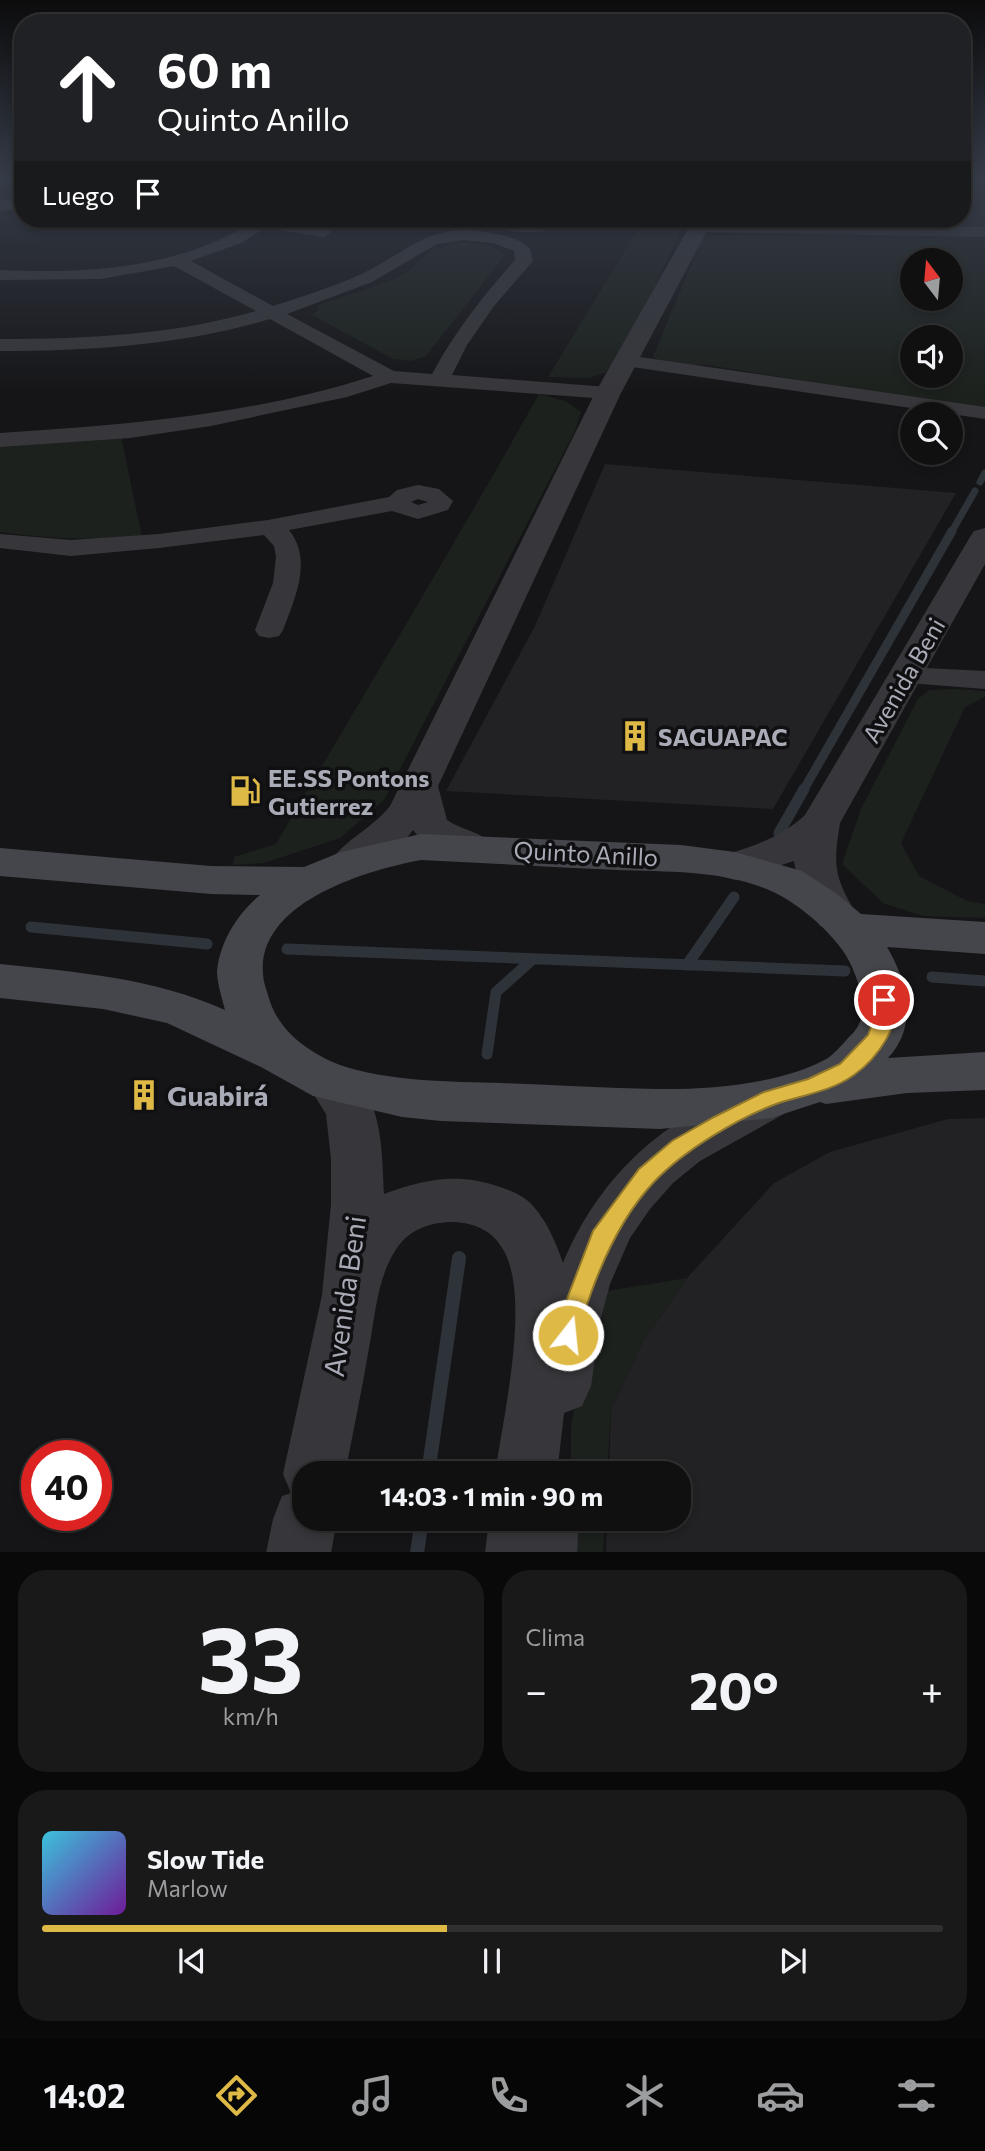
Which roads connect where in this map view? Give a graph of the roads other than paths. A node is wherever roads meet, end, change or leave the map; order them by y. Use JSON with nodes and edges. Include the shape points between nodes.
{"nodes":[{"id":1,"x":204,"y":251,"type":"edge"},
{"id":2,"x":410,"y":251,"type":"edge"},
{"id":3,"x":522,"y":251,"type":"edge"},
{"id":4,"x":684,"y":251,"type":"edge"},
{"id":5,"x":177,"y":261,"type":"junction"},
{"id":6,"x":0,"y":275,"type":"edge"},
{"id":7,"x":273,"y":313,"type":"junction"},
{"id":8,"x":0,"y":345,"type":"edge"},
{"id":9,"x":626,"y":361,"type":"junction"},
{"id":10,"x":390,"y":377,"type":"junction"},
{"id":11,"x":439,"y":380,"type":"junction"},
{"id":12,"x":607,"y":393,"type":"junction"},
{"id":13,"x":985,"y":413,"type":"edge"},
{"id":14,"x":0,"y":440,"type":"edge"},
{"id":15,"x":397,"y":503,"type":"dead end"},
{"id":16,"x":268,"y":527,"type":"junction"},
{"id":17,"x":985,"y":537,"type":"edge"},
{"id":18,"x":0,"y":541,"type":"edge"},
{"id":19,"x":269,"y":630,"type":"dead end"},
{"id":20,"x":905,"y":676,"type":"junction"},
{"id":21,"x":985,"y":680,"type":"edge"},
{"id":22,"x":419,"y":786,"type":"junction"},
{"id":23,"x":820,"y":823,"type":"junction"},
{"id":24,"x":475,"y":848,"type":"junction"},
{"id":25,"x":0,"y":862,"type":"edge"},
{"id":26,"x":349,"y":863,"type":"junction"},
{"id":27,"x":735,"y":866,"type":"junction"},
{"id":28,"x":309,"y":881,"type":"junction"},
{"id":29,"x":842,"y":922,"type":"junction"},
{"id":30,"x":985,"y":938,"type":"edge"},
{"id":31,"x":0,"y":981,"type":"edge"},
{"id":32,"x":278,"y":1054,"type":"junction"},
{"id":33,"x":985,"y":1071,"type":"edge"},
{"id":34,"x":330,"y":1082,"type":"junction"},
{"id":35,"x":782,"y":1095,"type":"junction"},
{"id":36,"x":348,"y":1304,"type":"junction"},
{"id":37,"x":317,"y":1461,"type":"edge"},
{"id":38,"x":527,"y":1461,"type":"edge"},
{"id":39,"x":553,"y":1461,"type":"edge"},
{"id":40,"x":302,"y":1531,"type":"edge"},
{"id":41,"x":520,"y":1531,"type":"edge"},
{"id":42,"x":546,"y":1531,"type":"edge"},
{"id":43,"x":298,"y":1552,"type":"edge"},
{"id":44,"x":517,"y":1552,"type":"edge"},
{"id":45,"x":544,"y":1552,"type":"edge"}],
"edges":[{"from":1,"to":5,"type":"street"},
{"from":2,"to":7,"type":"street","via":[[352,285]]},
{"from":3,"to":11,"type":"street","via":[[524,261],[487,302]]},
{"from":4,"to":9,"type":"street"},
{"from":5,"to":6,"type":"street","via":[[104,273]]},
{"from":5,"to":7,"type":"street"},
{"from":7,"to":8,"type":"street","via":[[178,332]]},
{"from":7,"to":10,"type":"street"},
{"from":9,"to":12,"type":"street"},
{"from":9,"to":13,"type":"street"},
{"from":10,"to":11,"type":"street"},
{"from":10,"to":14,"type":"street","via":[[347,391],[211,420]]},
{"from":11,"to":12,"type":"street"},
{"from":12,"to":22,"type":"street"},
{"from":15,"to":16,"type":"street"},
{"from":16,"to":18,"type":"street","via":[[71,548]]},
{"from":16,"to":19,"type":"street","via":[[288,547],[285,590]]},
{"from":17,"to":20,"type":"street","name":"Avenida Beni"},
{"from":20,"to":21,"type":"street"},
{"from":20,"to":23,"type":"street","name":"Avenida Beni"},
{"from":22,"to":24,"type":"street","via":[[427,824],[444,838]]},
{"from":22,"to":26,"type":"street","via":[[398,825]]},
{"from":23,"to":27,"type":"street","name":"Avenida Beni","via":[[787,849]]},
{"from":23,"to":29,"type":"street","name":"Avenida Beni","via":[[813,873],[820,894]]},
{"from":24,"to":26,"type":"main road","name":"Quinto Anillo","via":[[421,847]]},
{"from":24,"to":27,"type":"main road","name":"Quinto Anillo"},
{"from":25,"to":28,"type":"main road","name":"Quinto Anillo","via":[[211,880]]},
{"from":26,"to":28,"type":"main road","name":"Quinto Anillo"},
{"from":27,"to":29,"type":"main road","name":"Quinto Anillo","via":[[787,881]]},
{"from":28,"to":32,"type":"main road","name":"Quinto Anillo","via":[[266,911],[251,933],[241,961],[247,1008]]},
{"from":29,"to":30,"type":"main road"},
{"from":29,"to":35,"type":"main road","name":"Quinto Anillo","via":[[870,956],[882,985],[885,1015],[877,1039],[847,1070]]},
{"from":31,"to":32,"type":"main road","name":"Quinto Anillo","via":[[103,992],[178,1008]]},
{"from":32,"to":34,"type":"main road","name":"Quinto Anillo"},
{"from":33,"to":35,"type":"main road","name":"Quinto Anillo","via":[[907,1074]]},
{"from":34,"to":35,"type":"main road","name":"Quinto Anillo","via":[[440,1101],[660,1109]]},
{"from":34,"to":36,"type":"street","name":"Avenida Beni","via":[[348,1105],[354,1137],[358,1231]]},
{"from":35,"to":39,"type":"street","via":[[680,1147],[646,1175],[605,1231],[572,1317]]},
{"from":36,"to":37,"type":"street","name":"Avenida Beni"},
{"from":36,"to":38,"type":"street","via":[[378,1231],[408,1208],[454,1200],[480,1203],[510,1219],[537,1266],[542,1291]]},
{"from":40,"to":43,"type":"street"},
{"from":41,"to":44,"type":"street"},
{"from":42,"to":45,"type":"street"}]}
